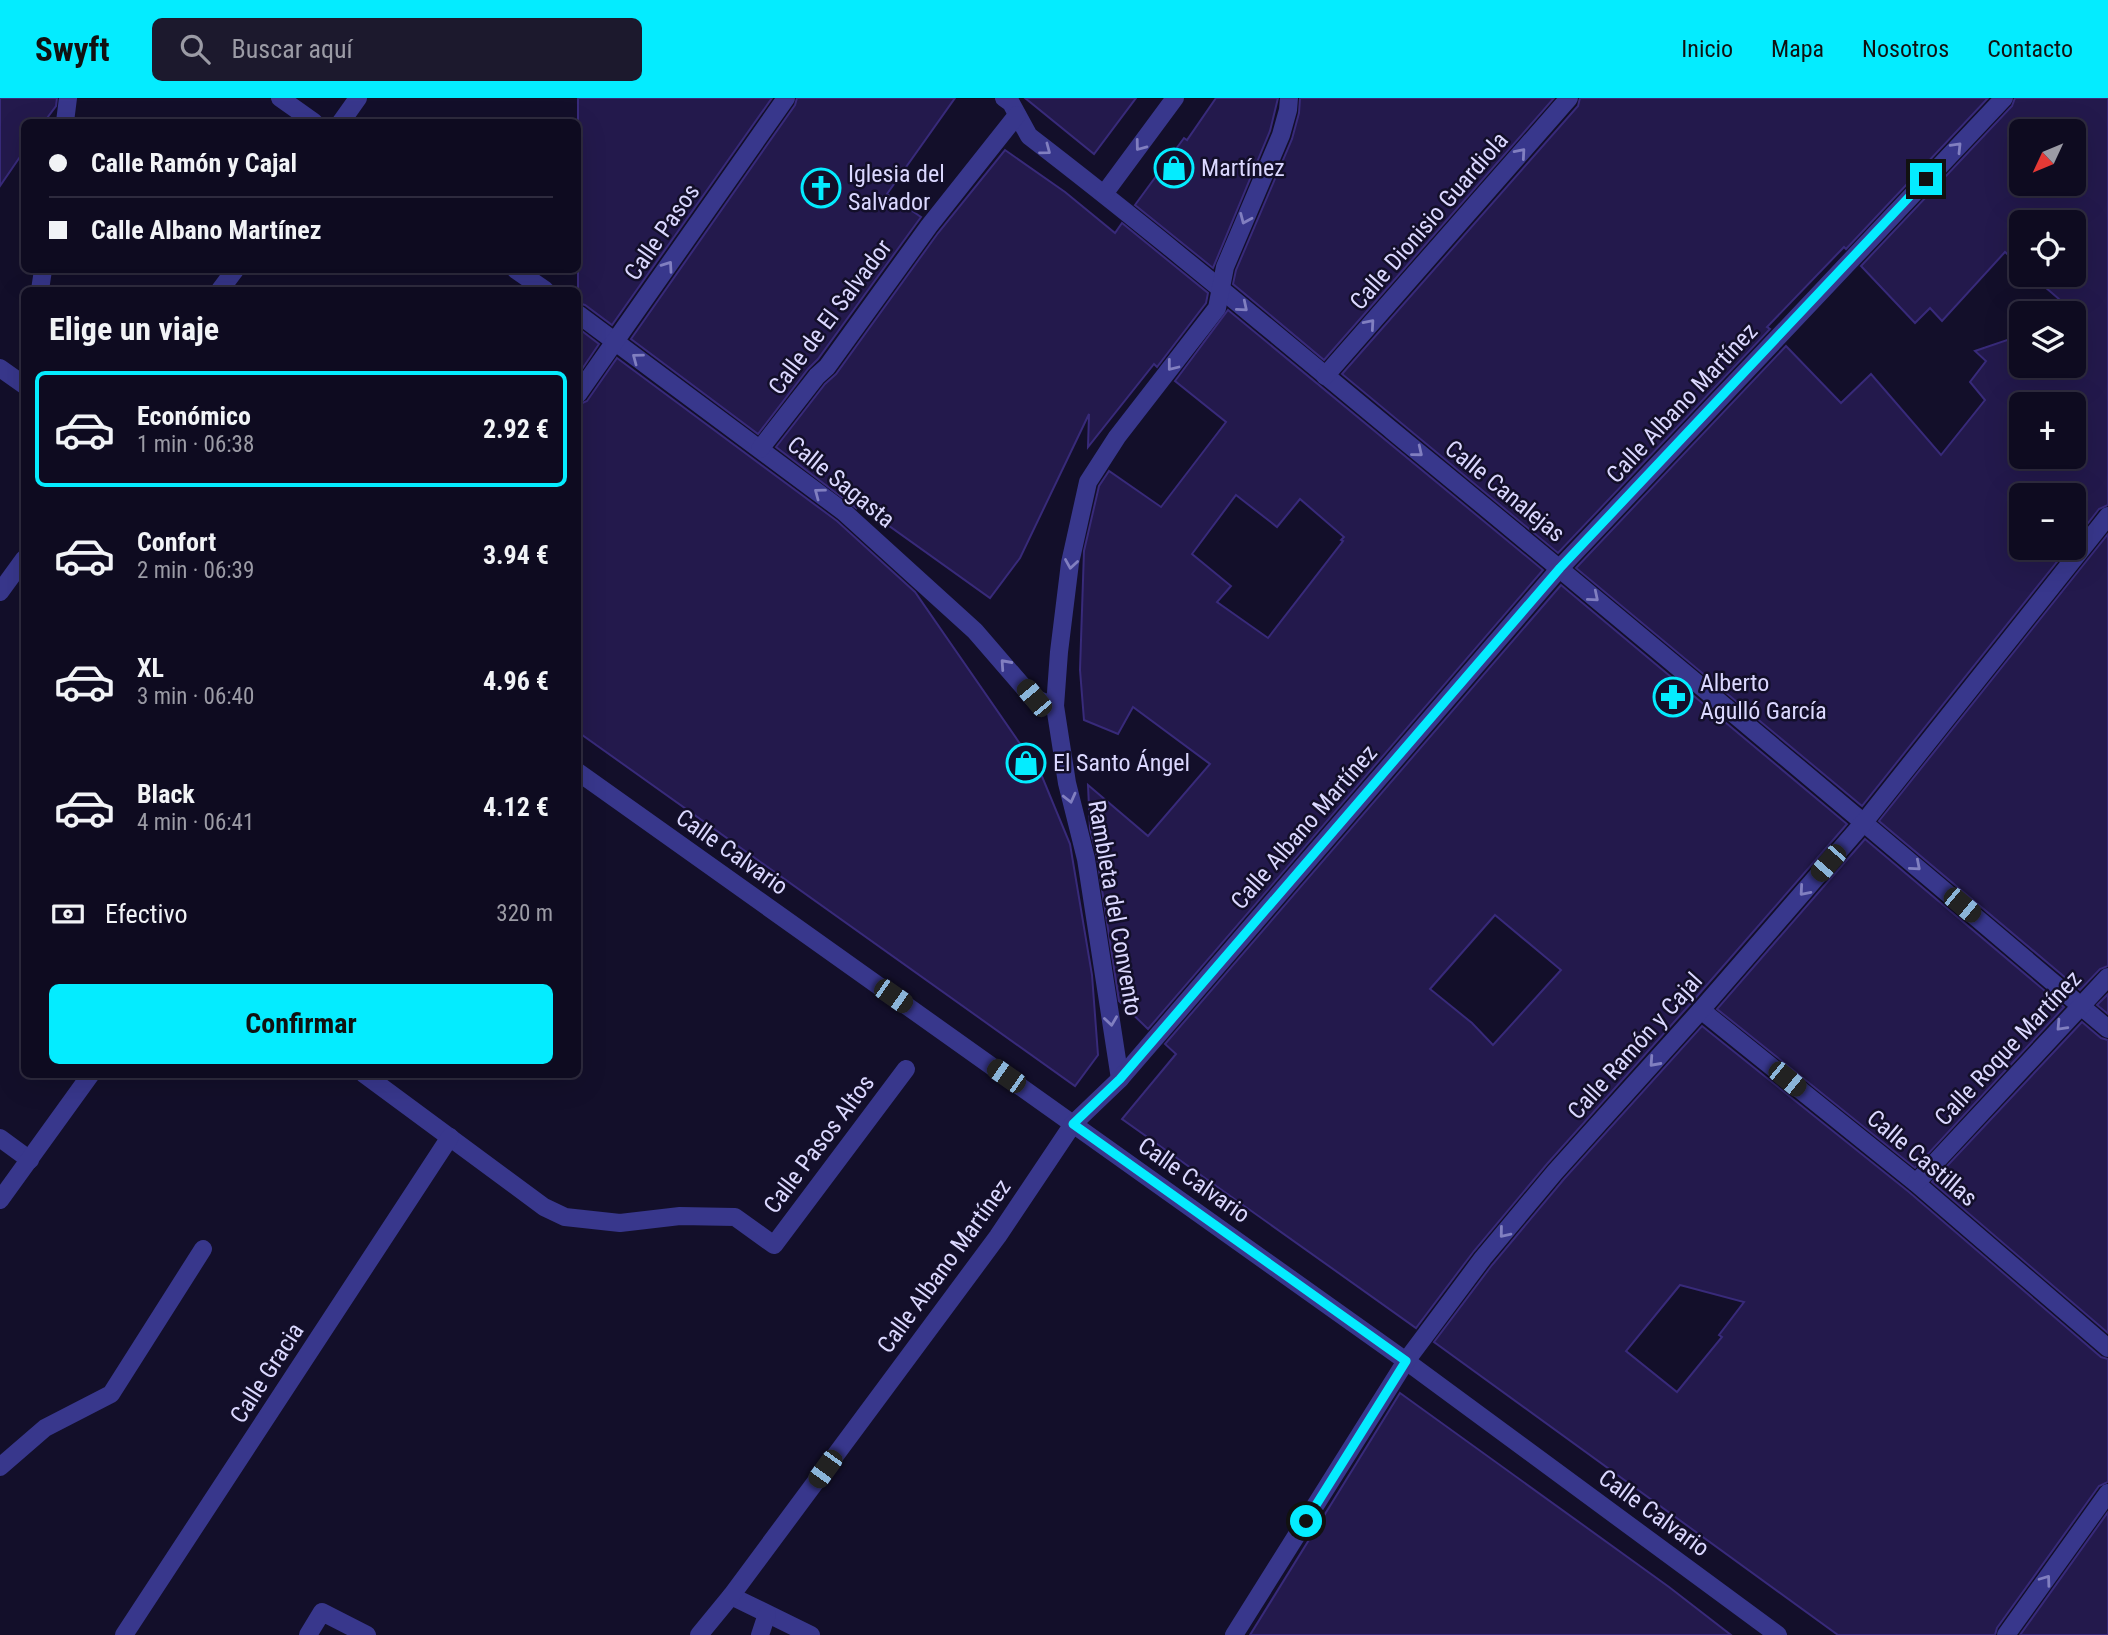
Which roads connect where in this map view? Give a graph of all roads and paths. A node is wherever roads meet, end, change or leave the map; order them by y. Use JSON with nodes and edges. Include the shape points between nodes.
{"nodes":[{"id":1,"x":68,"y":98,"type":"edge"},
{"id":2,"x":280,"y":98,"type":"edge"},
{"id":3,"x":358,"y":98,"type":"edge"},
{"id":4,"x":786,"y":98,"type":"edge"},
{"id":5,"x":1004,"y":98,"type":"edge"},
{"id":6,"x":1175,"y":98,"type":"edge"},
{"id":7,"x":1289,"y":98,"type":"edge"},
{"id":8,"x":1569,"y":98,"type":"edge"},
{"id":9,"x":2004,"y":98,"type":"edge"},
{"id":10,"x":1017,"y":115,"type":"junction"},
{"id":11,"x":65,"y":119,"type":"edge"},
{"id":12,"x":310,"y":119,"type":"edge"},
{"id":13,"x":343,"y":119,"type":"edge"},
{"id":14,"x":1104,"y":194,"type":"junction"},
{"id":15,"x":520,"y":273,"type":"edge"},
{"id":16,"x":541,"y":287,"type":"edge"},
{"id":17,"x":1222,"y":289,"type":"junction"},
{"id":18,"x":581,"y":316,"type":"edge"},
{"id":19,"x":615,"y":341,"type":"junction"},
{"id":20,"x":0,"y":368,"type":"edge"},
{"id":21,"x":1325,"y":376,"type":"junction"},
{"id":22,"x":21,"y":383,"type":"edge"},
{"id":23,"x":581,"y":390,"type":"edge"},
{"id":24,"x":760,"y":449,"type":"junction"},
{"id":25,"x":2108,"y":516,"type":"edge"},
{"id":26,"x":21,"y":563,"type":"edge"},
{"id":27,"x":1560,"y":568,"type":"junction"},
{"id":28,"x":0,"y":592,"type":"edge"},
{"id":29,"x":1055,"y":706,"type":"junction"},
{"id":30,"x":581,"y":774,"type":"edge"},
{"id":31,"x":1865,"y":821,"type":"junction"},
{"id":32,"x":2108,"y":977,"type":"edge"},
{"id":33,"x":2080,"y":1006,"type":"junction"},
{"id":34,"x":1701,"y":1010,"type":"junction"},
{"id":35,"x":2108,"y":1029,"type":"edge"},
{"id":36,"x":905,"y":1069,"type":"dead end"},
{"id":37,"x":87,"y":1078,"type":"edge"},
{"id":38,"x":369,"y":1078,"type":"edge"},
{"id":39,"x":1120,"y":1079,"type":"junction"},
{"id":40,"x":1073,"y":1124,"type":"junction"},
{"id":41,"x":450,"y":1137,"type":"junction"},
{"id":42,"x":0,"y":1138,"type":"edge"},
{"id":43,"x":30,"y":1160,"type":"junction"},
{"id":44,"x":1916,"y":1183,"type":"junction"},
{"id":45,"x":0,"y":1200,"type":"edge"},
{"id":46,"x":203,"y":1249,"type":"dead end"},
{"id":47,"x":2108,"y":1349,"type":"edge"},
{"id":48,"x":1406,"y":1361,"type":"junction"},
{"id":49,"x":0,"y":1466,"type":"edge"},
{"id":50,"x":2108,"y":1493,"type":"edge"},
{"id":51,"x":731,"y":1596,"type":"junction"},
{"id":52,"x":767,"y":1614,"type":"junction"},
{"id":53,"x":124,"y":1635,"type":"edge"},
{"id":54,"x":308,"y":1635,"type":"edge"},
{"id":55,"x":367,"y":1635,"type":"edge"},
{"id":56,"x":699,"y":1635,"type":"edge"},
{"id":57,"x":760,"y":1635,"type":"edge"},
{"id":58,"x":811,"y":1635,"type":"edge"},
{"id":59,"x":1234,"y":1635,"type":"edge"},
{"id":60,"x":1778,"y":1635,"type":"edge"},
{"id":61,"x":2006,"y":1635,"type":"edge"}],
"edges":[{"from":1,"to":11,"type":"street"},
{"from":2,"to":12,"type":"street"},
{"from":3,"to":13,"type":"street"},
{"from":19,"to":4,"type":"street","name":"Calle Pasos","one_way":true},
{"from":5,"to":10,"type":"street","name":"Calle Canalejas"},
{"from":6,"to":14,"type":"street","one_way":true},
{"from":7,"to":17,"type":"street","name":"Rambleta del Convento","one_way":true,"via":[[1281,135],[1225,267]]},
{"from":21,"to":8,"type":"street","name":"Calle Dionisio Guardiola","one_way":true},
{"from":27,"to":9,"type":"street","name":"Calle Albano Martínez","one_way":true},
{"from":10,"to":14,"type":"street","name":"Calle Canalejas","one_way":true,"via":[[1029,136]]},
{"from":10,"to":24,"type":"street","name":"Calle de El Salvador"},
{"from":14,"to":17,"type":"street","name":"Calle Canalejas"},
{"from":15,"to":16,"type":"street"},
{"from":17,"to":21,"type":"street","name":"Calle Canalejas","one_way":true},
{"from":17,"to":29,"type":"street","name":"Rambleta del Convento","one_way":true,"via":[[1217,308],[1117,437],[1088,482],[1070,563]]},
{"from":18,"to":19,"type":"street","name":"Calle Sagasta"},
{"from":19,"to":23,"type":"street","name":"Calle Pasos"},
{"from":24,"to":19,"type":"street","name":"Calle Sagasta","one_way":true},
{"from":20,"to":22,"type":"street"},
{"from":21,"to":27,"type":"street","name":"Calle Canalejas","one_way":true},
{"from":29,"to":24,"type":"street","name":"Calle Sagasta","one_way":true,"via":[[1034,698],[928,586],[844,512]]},
{"from":25,"to":31,"type":"street","name":"Calle Ramón y Cajal"},
{"from":26,"to":28,"type":"street"},
{"from":27,"to":31,"type":"street","name":"Calle Canalejas","one_way":true},
{"from":27,"to":39,"type":"street","name":"Calle Albano Martínez"},
{"from":29,"to":39,"type":"street","name":"Rambleta del Convento","one_way":true,"via":[[1067,783],[1086,859]]},
{"from":30,"to":40,"type":"street","name":"Calle Calvario"},
{"from":31,"to":33,"type":"street","name":"Calle Canalejas","one_way":true},
{"from":31,"to":34,"type":"street","name":"Calle Ramón y Cajal","one_way":true},
{"from":32,"to":33,"type":"street","name":"Calle Roque Martínez"},
{"from":33,"to":35,"type":"street","name":"Calle Canalejas"},
{"from":33,"to":44,"type":"street","name":"Calle Roque Martínez","one_way":true},
{"from":34,"to":44,"type":"street","name":"Calle Castillas"},
{"from":34,"to":48,"type":"street","name":"Calle Ramón y Cajal","one_way":true,"via":[[1539,1191]]},
{"from":36,"to":41,"type":"street","name":"Calle Pasos Altos","via":[[774,1245],[735,1217],[680,1216],[621,1223],[565,1217],[544,1207]]},
{"from":37,"to":43,"type":"street"},
{"from":38,"to":41,"type":"street","name":"Calle Pasos Altos"},
{"from":39,"to":40,"type":"street","name":"Calle Albano Martínez"},
{"from":40,"to":48,"type":"street","name":"Calle Calvario"},
{"from":40,"to":51,"type":"street","name":"Calle Albano Martínez","via":[[998,1236]]},
{"from":41,"to":53,"type":"street","name":"Calle Gracia"},
{"from":42,"to":43,"type":"street"},
{"from":43,"to":45,"type":"street"},
{"from":44,"to":47,"type":"street","name":"Calle Castillas"},
{"from":46,"to":49,"type":"street","via":[[111,1394],[45,1428]]},
{"from":48,"to":59,"type":"street","name":"Calle Ramón y Cajal"},
{"from":48,"to":60,"type":"street","name":"Calle Calvario"},
{"from":61,"to":50,"type":"street","one_way":true},
{"from":51,"to":52,"type":"street"},
{"from":51,"to":56,"type":"street","name":"Calle Albano Martínez"},
{"from":52,"to":57,"type":"street"},
{"from":52,"to":58,"type":"street"},
{"from":54,"to":55,"type":"street","via":[[322,1612]]}]}
